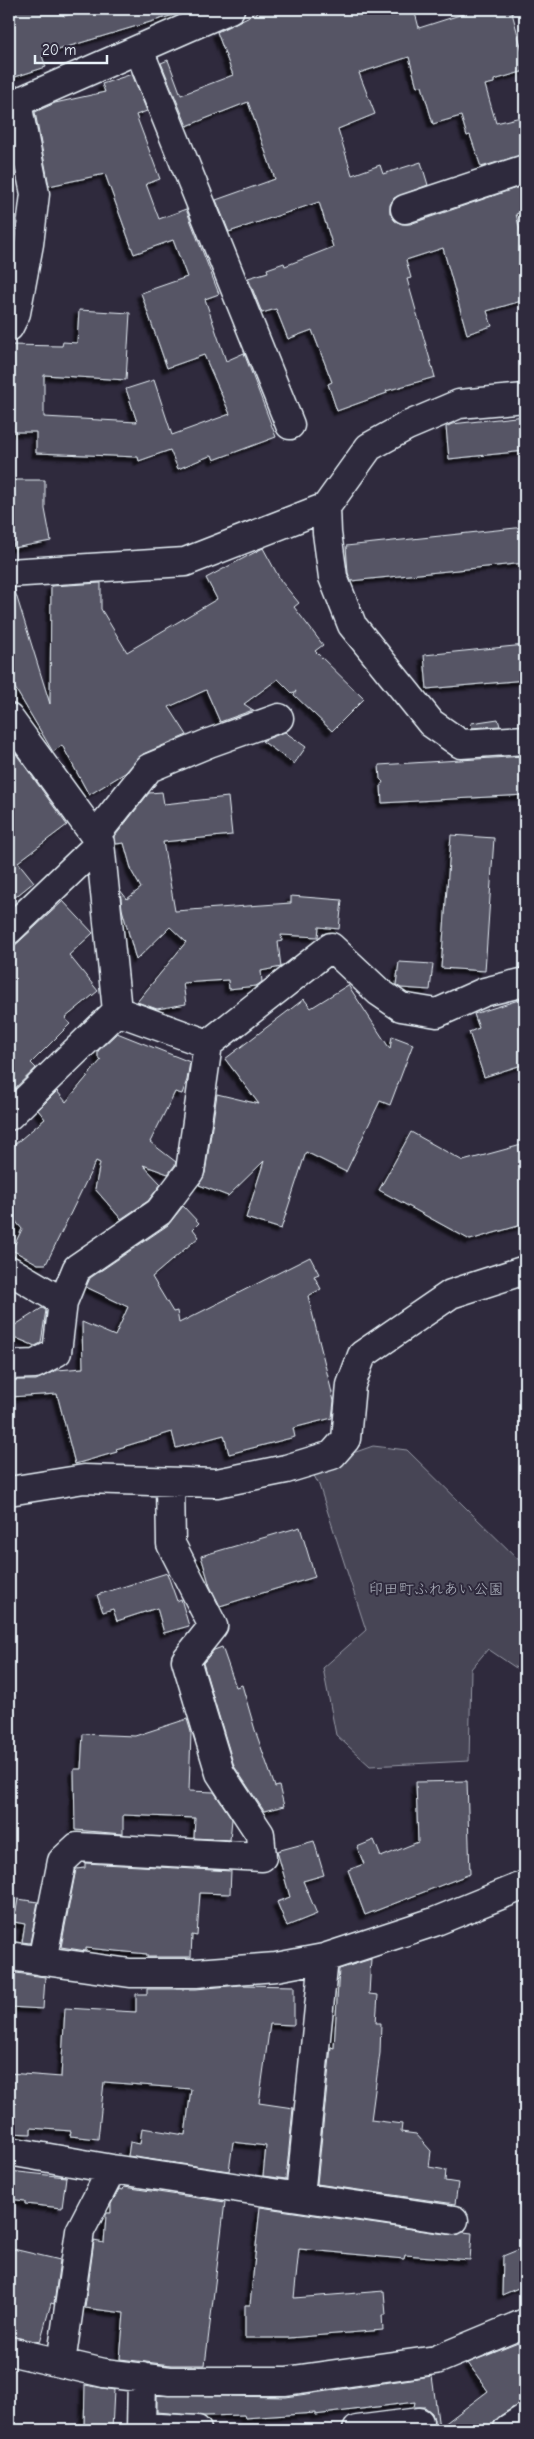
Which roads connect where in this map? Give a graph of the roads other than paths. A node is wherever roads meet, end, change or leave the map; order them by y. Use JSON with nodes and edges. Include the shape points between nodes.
{"nodes":[{"id":1,"x":230,"y":9,"type":"edge"},
{"id":2,"x":139,"y":50,"type":"junction"},
{"id":3,"x":13,"y":104,"type":"edge"},
{"id":4,"x":525,"y":169,"type":"edge"},
{"id":5,"x":406,"y":209,"type":"dead end"},
{"id":6,"x":9,"y":327,"type":"edge"},
{"id":7,"x":525,"y":398,"type":"edge"},
{"id":8,"x":290,"y":425,"type":"dead end"},
{"id":9,"x":326,"y":507,"type":"junction"},
{"id":10,"x":9,"y":573,"type":"edge"},
{"id":11,"x":9,"y":718,"type":"edge"},
{"id":12,"x":279,"y":718,"type":"dead end"},
{"id":13,"x":525,"y":740,"type":"edge"},
{"id":14,"x":98,"y":840,"type":"junction"},
{"id":15,"x":9,"y":930,"type":"edge"},
{"id":16,"x":525,"y":982,"type":"edge"},
{"id":17,"x":117,"y":1011,"type":"junction"},
{"id":18,"x":208,"y":1044,"type":"junction"},
{"id":19,"x":9,"y":1116,"type":"edge"},
{"id":20,"x":9,"y":1270,"type":"edge"},
{"id":21,"x":525,"y":1270,"type":"edge"},
{"id":22,"x":63,"y":1302,"type":"junction"},
{"id":23,"x":9,"y":1365,"type":"edge"},
{"id":24,"x":170,"y":1483,"type":"junction"},
{"id":25,"x":9,"y":1491,"type":"edge"},
{"id":26,"x":525,"y":1885,"type":"edge"},
{"id":27,"x":9,"y":1956,"type":"edge"},
{"id":28,"x":324,"y":1958,"type":"junction"},
{"id":29,"x":42,"y":1961,"type":"junction"},
{"id":30,"x":9,"y":2151,"type":"edge"},
{"id":31,"x":112,"y":2169,"type":"junction"},
{"id":32,"x":300,"y":2196,"type":"junction"},
{"id":33,"x":454,"y":2220,"type":"dead end"},
{"id":34,"x":525,"y":2323,"type":"edge"},
{"id":35,"x":9,"y":2350,"type":"edge"},
{"id":36,"x":61,"y":2363,"type":"junction"},
{"id":37,"x":142,"y":2377,"type":"junction"},
{"id":38,"x":525,"y":2418,"type":"edge"},
{"id":39,"x":409,"y":2425,"type":"edge"},
{"id":40,"x":142,"y":2428,"type":"edge"},
{"id":41,"x":198,"y":2430,"type":"edge"},
{"id":42,"x":357,"y":2430,"type":"edge"},
{"id":43,"x":509,"y":2430,"type":"edge"}],
"edges":[{"from":1,"to":2,"type":"street"},
{"from":2,"to":3,"type":"street"},
{"from":2,"to":8,"type":"street"},
{"from":3,"to":6,"type":"street","via":[[35,194],[16,313]]},
{"from":4,"to":5,"type":"street"},
{"from":7,"to":9,"type":"street","via":[[460,404],[407,426],[370,447]]},
{"from":9,"to":10,"type":"street","via":[[185,562]]},
{"from":9,"to":13,"type":"street","via":[[326,533],[333,577],[352,625],[431,723],[461,744]]},
{"from":11,"to":14,"type":"street"},
{"from":12,"to":14,"type":"street","via":[[149,768]]},
{"from":14,"to":15,"type":"street"},
{"from":14,"to":17,"type":"street"},
{"from":16,"to":18,"type":"street","via":[[484,992],[437,1013],[402,1007],[380,992],[331,947]]},
{"from":17,"to":18,"type":"street"},
{"from":17,"to":19,"type":"street"},
{"from":18,"to":22,"type":"street","via":[[190,1171],[159,1212],[77,1268]]},
{"from":20,"to":22,"type":"street"},
{"from":21,"to":24,"type":"street","via":[[452,1294],[362,1356],[351,1385],[346,1440],[332,1455],[217,1483]]},
{"from":22,"to":23,"type":"street","via":[[57,1352],[35,1364]]},
{"from":24,"to":25,"type":"street","via":[[84,1479]]},
{"from":24,"to":29,"type":"street","via":[[171,1544],[213,1626],[186,1660],[220,1773],[260,1834],[262,1857],[77,1847],[62,1861]]},
{"from":26,"to":28,"type":"street","via":[[434,1922]]},
{"from":27,"to":29,"type":"street"},
{"from":28,"to":29,"type":"street","via":[[276,1967],[196,1973],[130,1973]]},
{"from":28,"to":32,"type":"street"},
{"from":30,"to":31,"type":"street"},
{"from":31,"to":32,"type":"street"},
{"from":31,"to":36,"type":"street","via":[[80,2232]]},
{"from":32,"to":33,"type":"street"},
{"from":34,"to":37,"type":"street","via":[[436,2360],[295,2380],[170,2381]]},
{"from":35,"to":36,"type":"street"},
{"from":36,"to":37,"type":"street","via":[[104,2373]]},
{"from":37,"to":40,"type":"street"},
{"from":38,"to":43,"type":"street"},
{"from":39,"to":42,"type":"street"},
{"from":40,"to":41,"type":"street"}]}
